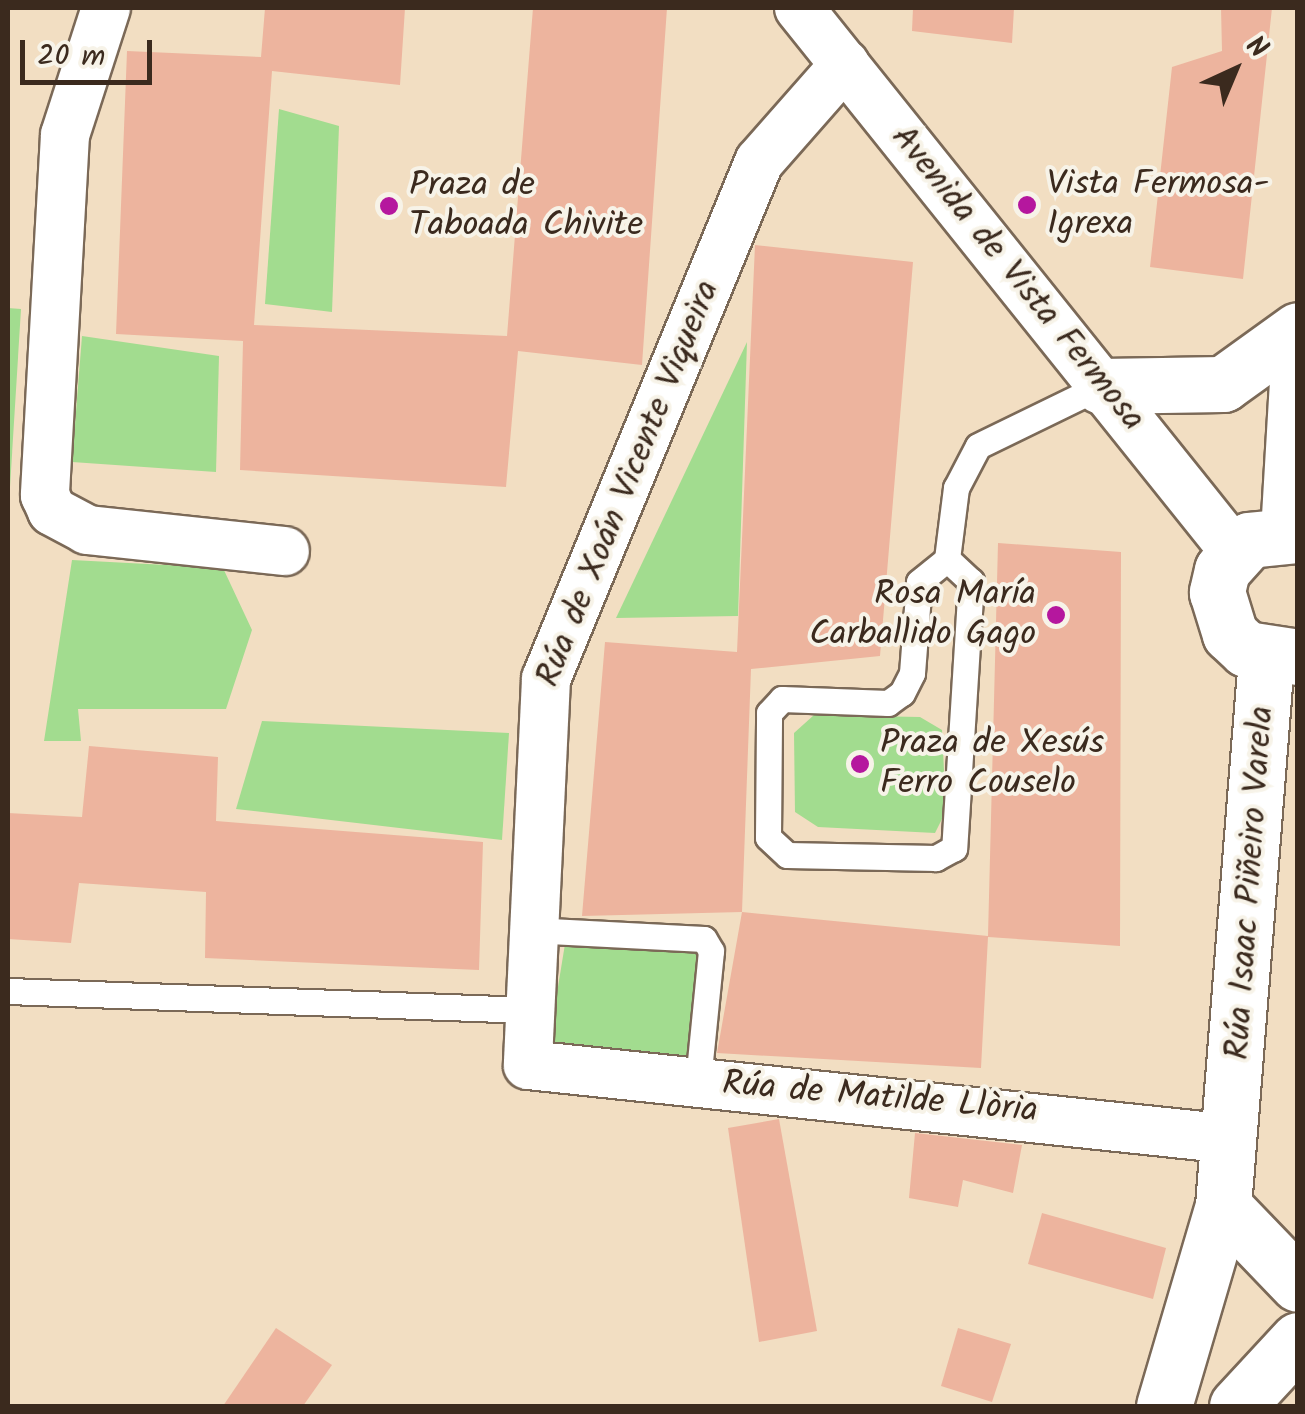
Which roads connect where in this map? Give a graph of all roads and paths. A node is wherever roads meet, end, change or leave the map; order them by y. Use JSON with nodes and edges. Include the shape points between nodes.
{"nodes":[{"id":1,"x":106,"y":8,"type":"edge"},
{"id":2,"x":799,"y":8,"type":"edge"},
{"id":3,"x":845,"y":64,"type":"junction"},
{"id":4,"x":1298,"y":330,"type":"edge"},
{"id":5,"x":1298,"y":364,"type":"edge"},
{"id":6,"x":1100,"y":386,"type":"junction"},
{"id":7,"x":1293,"y":534,"type":"edge"},
{"id":8,"x":285,"y":551,"type":"dead end"},
{"id":9,"x":1235,"y":552,"type":"junction"},
{"id":10,"x":947,"y":559,"type":"junction"},
{"id":11,"x":1282,"y":657,"type":"edge"},
{"id":12,"x":1279,"y":746,"type":"edge"},
{"id":13,"x":530,"y":930,"type":"junction"},
{"id":14,"x":8,"y":991,"type":"edge"},
{"id":15,"x":528,"y":1010,"type":"junction"},
{"id":16,"x":528,"y":1065,"type":"joint"},
{"id":17,"x":698,"y":1082,"type":"junction"},
{"id":18,"x":1231,"y":1140,"type":"junction"},
{"id":19,"x":1224,"y":1206,"type":"junction"},
{"id":20,"x":1298,"y":1286,"type":"edge"},
{"id":21,"x":1202,"y":1303,"type":"junction"},
{"id":22,"x":1298,"y":1340,"type":"edge"},
{"id":23,"x":1298,"y":1378,"type":"edge"},
{"id":24,"x":1164,"y":1406,"type":"edge"},
{"id":25,"x":1238,"y":1406,"type":"edge"},
{"id":26,"x":1271,"y":1406,"type":"edge"}],
"edges":[{"from":1,"to":8,"type":"street","via":[[65,135],[42,474],[52,512],[66,522]]},
{"from":2,"to":3,"type":"street","name":"Avenida de Vista Fermosa"},
{"from":3,"to":6,"type":"street","name":"Avenida de Vista Fermosa"},
{"from":3,"to":13,"type":"street","name":"Rúa de Xoán Vicente Viqueira","via":[[758,162],[561,636],[542,716]]},
{"from":4,"to":6,"type":"main road","via":[[1222,384]]},
{"from":5,"to":7,"type":"main road"},
{"from":6,"to":9,"type":"street","name":"Avenida de Vista Fermosa"},
{"from":6,"to":10,"type":"lane","via":[[978,446],[956,488]]},
{"from":7,"to":9,"type":"main road"},
{"from":9,"to":11,"type":"main road","via":[[1220,581],[1220,614],[1246,649]]},
{"from":10,"to":10,"type":"lane","via":[[918,582],[912,673],[902,693],[888,703],[782,699],[769,713],[768,837],[787,855],[936,858],[954,848],[971,581]]},
{"from":11,"to":12,"type":"main road","name":"Rúa Isaac Piñeiro Varela"},
{"from":12,"to":18,"type":"main road","name":"Rúa Isaac Piñeiro Varela"},
{"from":13,"to":15,"type":"street","name":"Rúa de Xoán Vicente Viqueira"},
{"from":13,"to":17,"type":"lane","via":[[704,939],[711,951]]},
{"from":14,"to":15,"type":"lane"},
{"from":15,"to":16,"type":"street","name":"Rúa de Xoán Vicente Viqueira"},
{"from":16,"to":17,"type":"street","name":"Rúa de Matilde Llòria"},
{"from":17,"to":18,"type":"street","name":"Rúa de Matilde Llòria"},
{"from":18,"to":19,"type":"main road","name":"Rúa Isaac Piñeiro Varela"},
{"from":19,"to":20,"type":"main road"},
{"from":19,"to":21,"type":"main road","name":"Rúa Isaac Piñeiro Varela"},
{"from":20,"to":21,"type":"main road"},
{"from":21,"to":24,"type":"main road","name":"Rúa Isaac Piñeiro Varela"},
{"from":22,"to":25,"type":"main road"},
{"from":23,"to":26,"type":"main road"}]}
